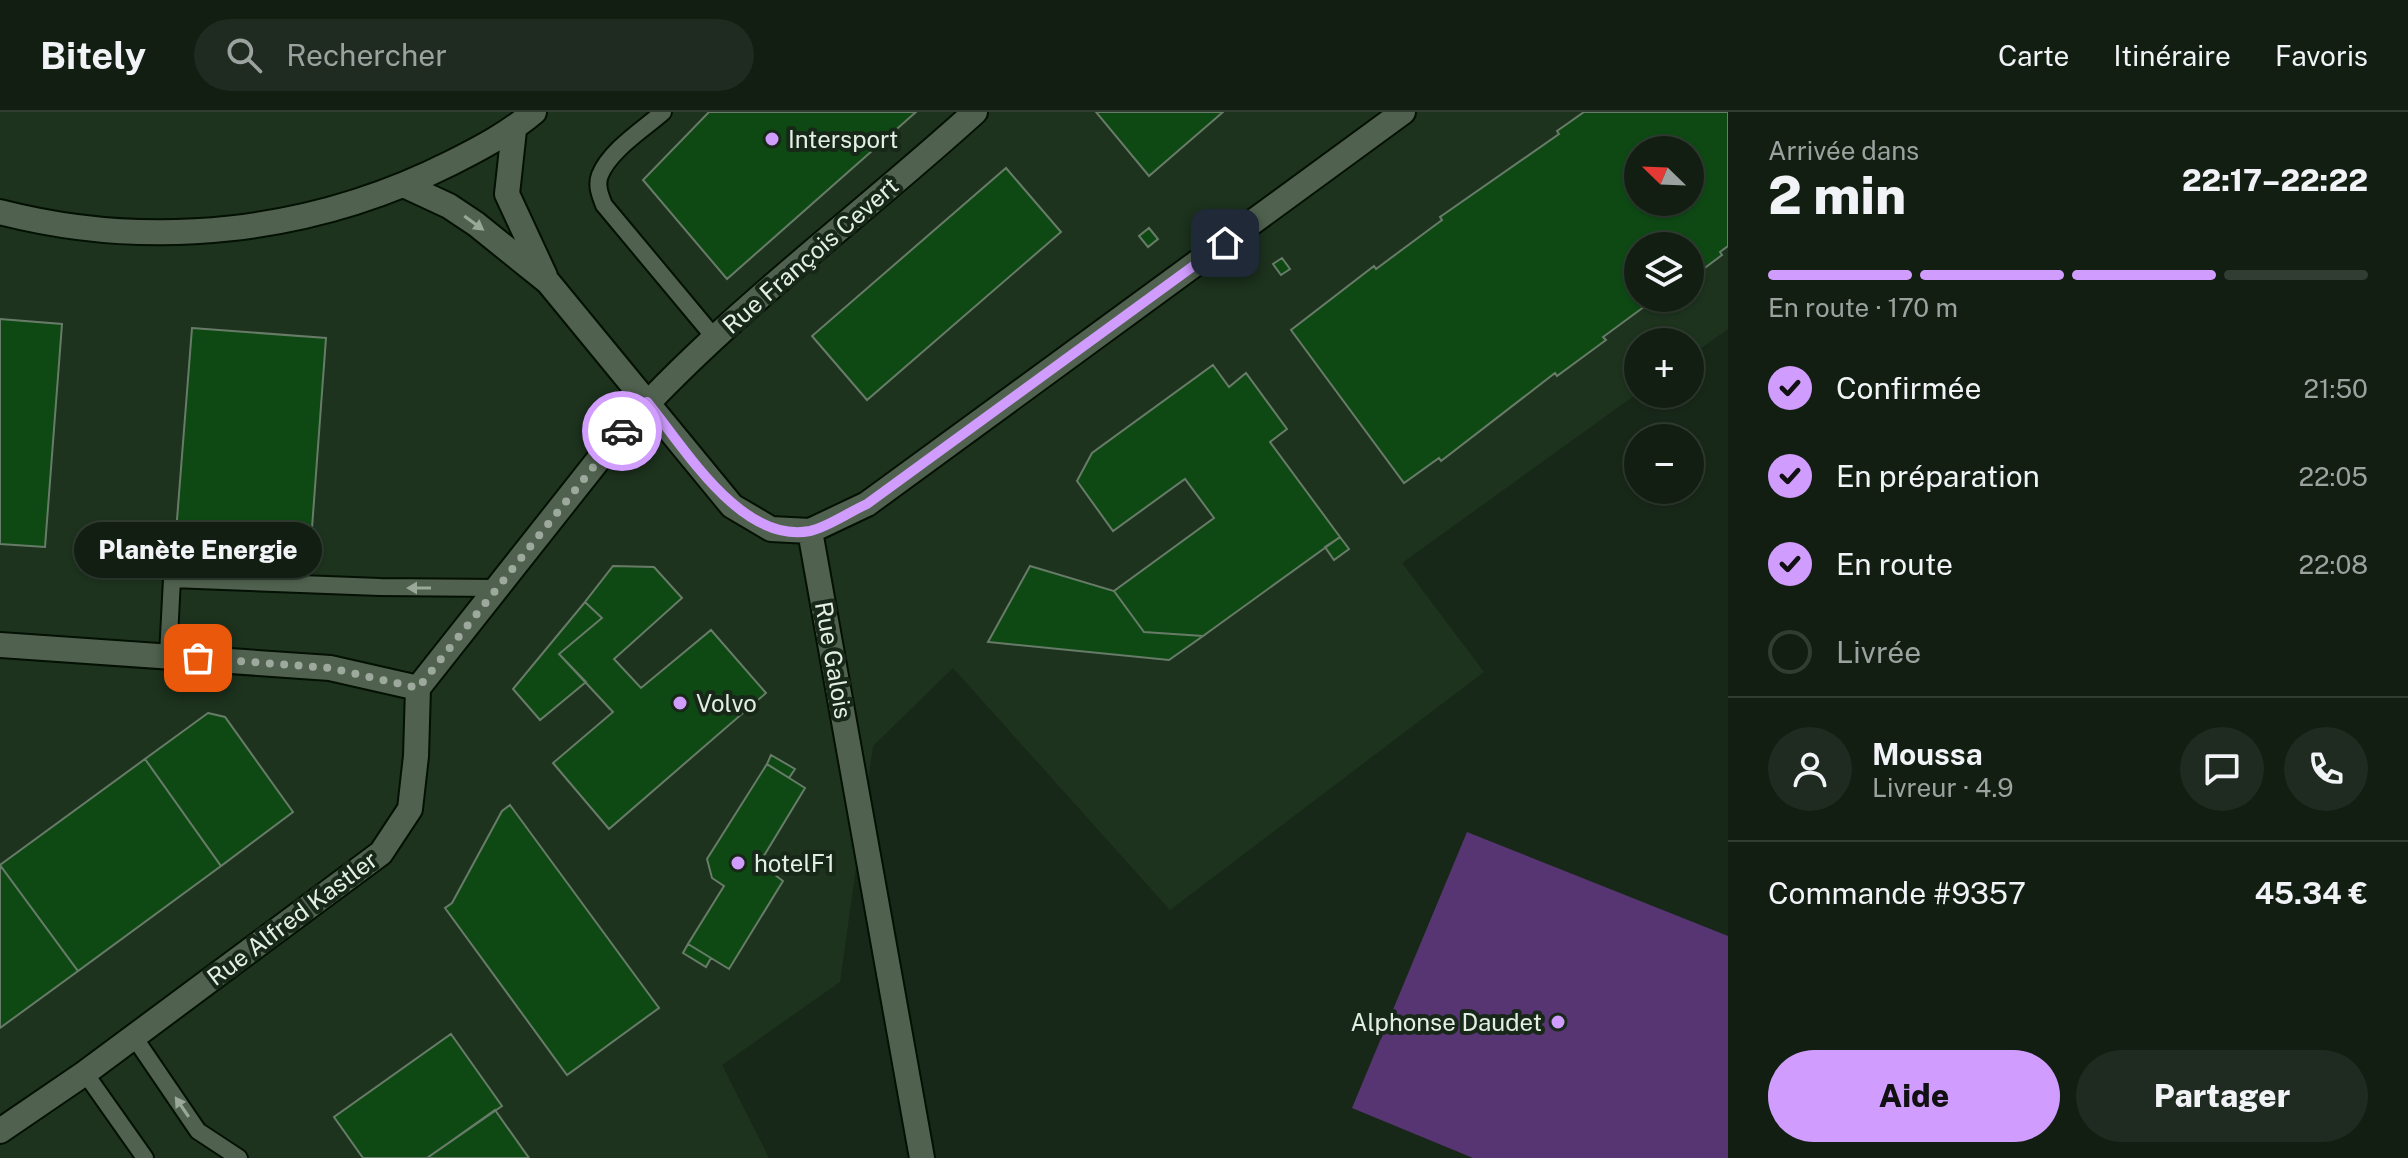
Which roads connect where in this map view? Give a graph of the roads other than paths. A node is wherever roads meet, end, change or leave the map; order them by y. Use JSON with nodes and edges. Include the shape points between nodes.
{"nodes":[{"id":1,"x":534,"y":112,"type":"edge"},
{"id":2,"x":663,"y":112,"type":"edge"},
{"id":3,"x":975,"y":112,"type":"edge"},
{"id":4,"x":1403,"y":112,"type":"edge"},
{"id":5,"x":514,"y":130,"type":"junction"},
{"id":6,"x":406,"y":186,"type":"junction"},
{"id":7,"x":0,"y":212,"type":"edge"},
{"id":8,"x":548,"y":282,"type":"junction"},
{"id":9,"x":714,"y":337,"type":"junction"},
{"id":10,"x":647,"y":402,"type":"junction"},
{"id":11,"x":810,"y":531,"type":"junction"},
{"id":12,"x":497,"y":588,"type":"junction"},
{"id":13,"x":0,"y":645,"type":"edge"},
{"id":14,"x":168,"y":656,"type":"junction"},
{"id":15,"x":418,"y":688,"type":"junction"},
{"id":16,"x":134,"y":1037,"type":"junction"},
{"id":17,"x":85,"y":1073,"type":"junction"},
{"id":18,"x":0,"y":1131,"type":"edge"},
{"id":19,"x":145,"y":1158,"type":"edge"},
{"id":20,"x":239,"y":1158,"type":"edge"},
{"id":21,"x":922,"y":1158,"type":"edge"}],
"edges":[{"from":1,"to":5,"type":"street"},
{"from":2,"to":9,"type":"lane","via":[[608,162],[599,177],[599,191],[604,205]]},
{"from":3,"to":9,"type":"street","name":"Rue François Cevert"},
{"from":4,"to":11,"type":"street","via":[[867,504]]},
{"from":5,"to":6,"type":"street"},
{"from":5,"to":8,"type":"street","via":[[507,194]]},
{"from":6,"to":7,"type":"street","via":[[348,205],[221,232],[77,227]]},
{"from":6,"to":8,"type":"street","one_way":true,"via":[[476,224]]},
{"from":8,"to":10,"type":"street"},
{"from":9,"to":10,"type":"street","name":"Rue François Cevert"},
{"from":10,"to":11,"type":"street","via":[[732,506],[771,529]]},
{"from":10,"to":12,"type":"street"},
{"from":11,"to":21,"type":"street","name":"Rue Galois"},
{"from":12,"to":14,"type":"lane","one_way":true,"via":[[172,579]]},
{"from":12,"to":15,"type":"street"},
{"from":13,"to":14,"type":"street"},
{"from":14,"to":15,"type":"street","via":[[330,668]]},
{"from":15,"to":16,"type":"street","name":"Rue Alfred Kastler","via":[[410,809],[381,853]]},
{"from":16,"to":17,"type":"street","name":"Rue Alfred Kastler"},
{"from":20,"to":16,"type":"lane","one_way":true,"via":[[198,1131]]},
{"from":17,"to":18,"type":"street","name":"Rue Alfred Kastler"},
{"from":17,"to":19,"type":"lane"}]}
